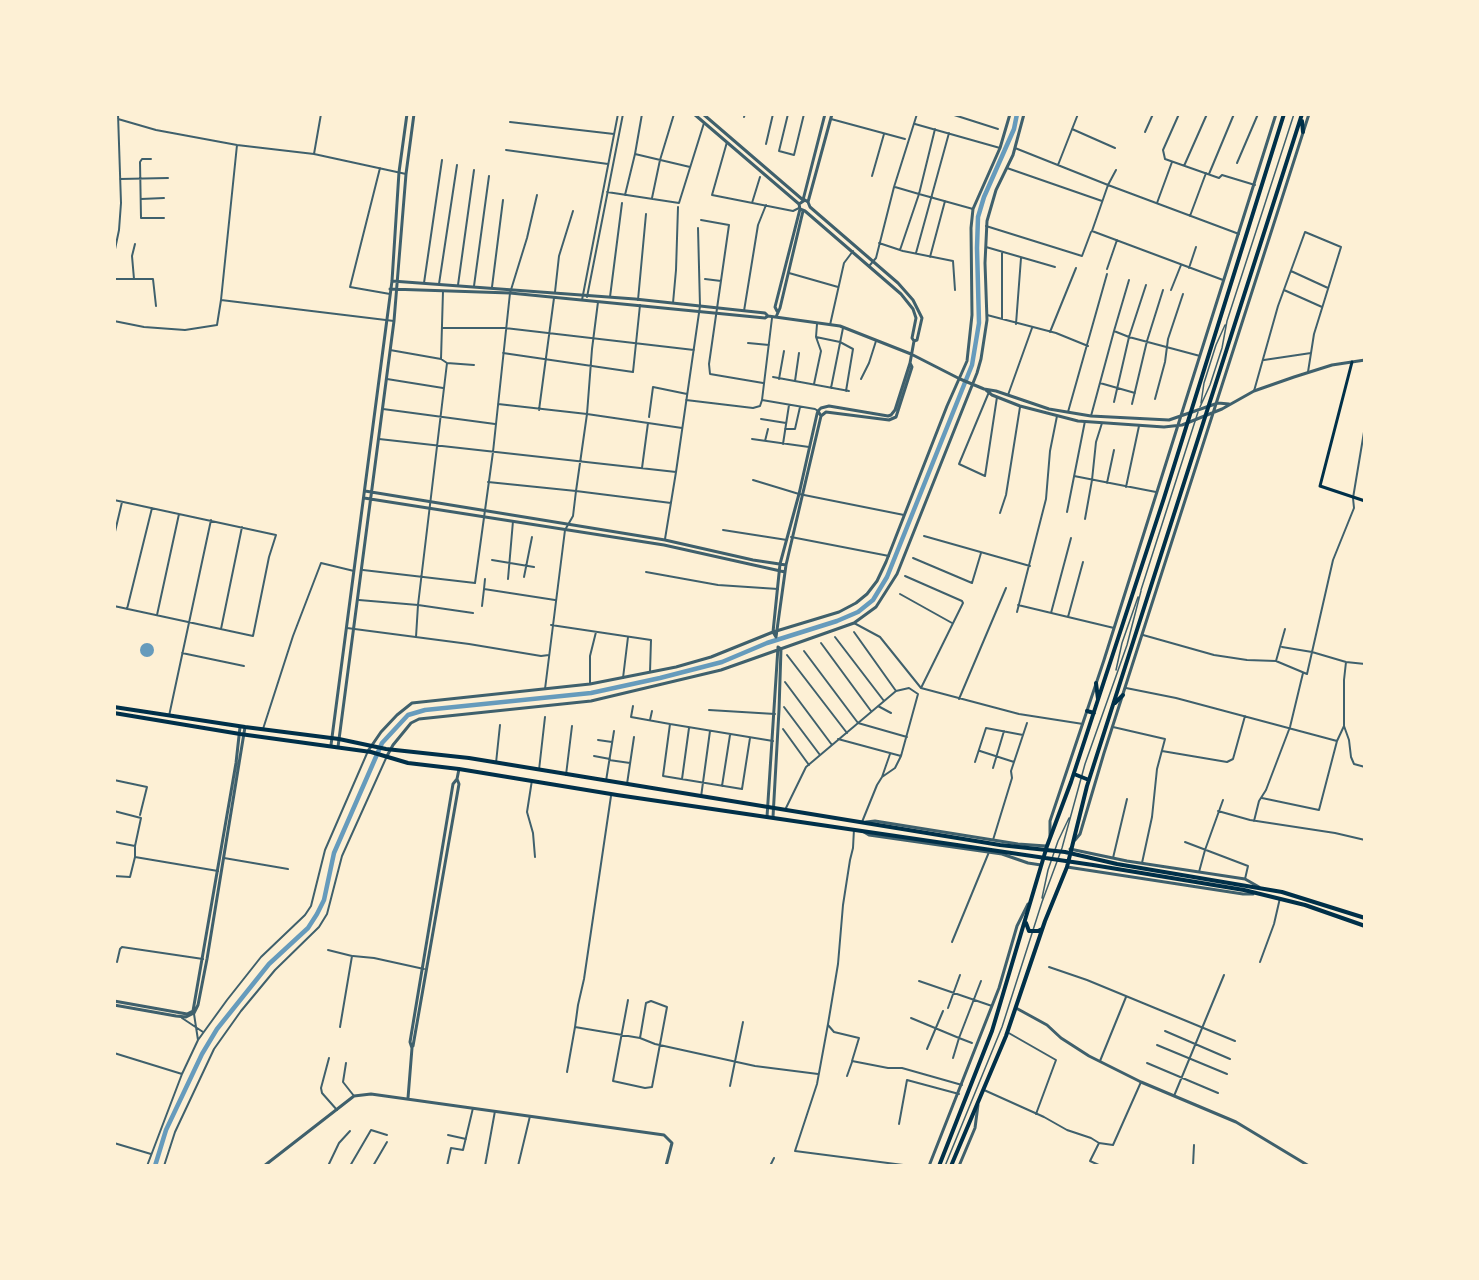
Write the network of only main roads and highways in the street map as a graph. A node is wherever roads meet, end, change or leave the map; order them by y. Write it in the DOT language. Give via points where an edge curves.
graph roads {
  1 [pos="1284,114"];
  2 [pos="1302,116"];
  3 [pos="1303,132"];
  4 [pos="1353,362"];
  5 [pos="1365,501"];
  6 [pos="1096,683"];
  7 [pos="1123,695"];
  8 [pos="1098,700"];
  9 [pos="1112,706"];
  10 [pos="114,707"];
  11 [pos="1087,711"];
  12 [pos="114,713"];
  13 [pos="1094,713"];
  14 [pos="1074,774"];
  15 [pos="1089,780"];
  16 [pos="1244,885"];
  17 [pos="1261,891"];
  18 [pos="1365,918"];
  19 [pos="1025,922"];
  20 [pos="1365,926"];
  21 [pos="1042,928"];
  22 [pos="939,1166"];
  23 [pos="951,1166"];
  1 -- 8 [label="main road"];
  2 -- 3 [label="main road"];
  2 -- 9 [label="main road"];
  4 -- 5 [label="main road" via="1320,486"];
  6 -- 8 [label="main road"];
  7 -- 9 [label="main road"];
  8 -- 13 [label="main road"];
  9 -- 15 [label="main road"];
  10 -- 16 [label="main road" via="496,763 1000,845 1049,849"];
  11 -- 13 [label="main road"];
  12 -- 16 [label="main road" via="611,794"];
  13 -- 14 [label="main road"];
  14 -- 15 [label="main road"];
  14 -- 19 [label="main road" via="1047,846"];
  15 -- 21 [label="main road" via="1067,867"];
  16 -- 17 [label="main road"];
  17 -- 18 [label="main road" via="1321,903"];
  17 -- 20 [label="main road"];
  19 -- 21 [label="main road" via="1032,932"];
  19 -- 22 [label="main road" via="992,1031"];
  21 -- 23 [label="main road" via="1007,1032"];
}
